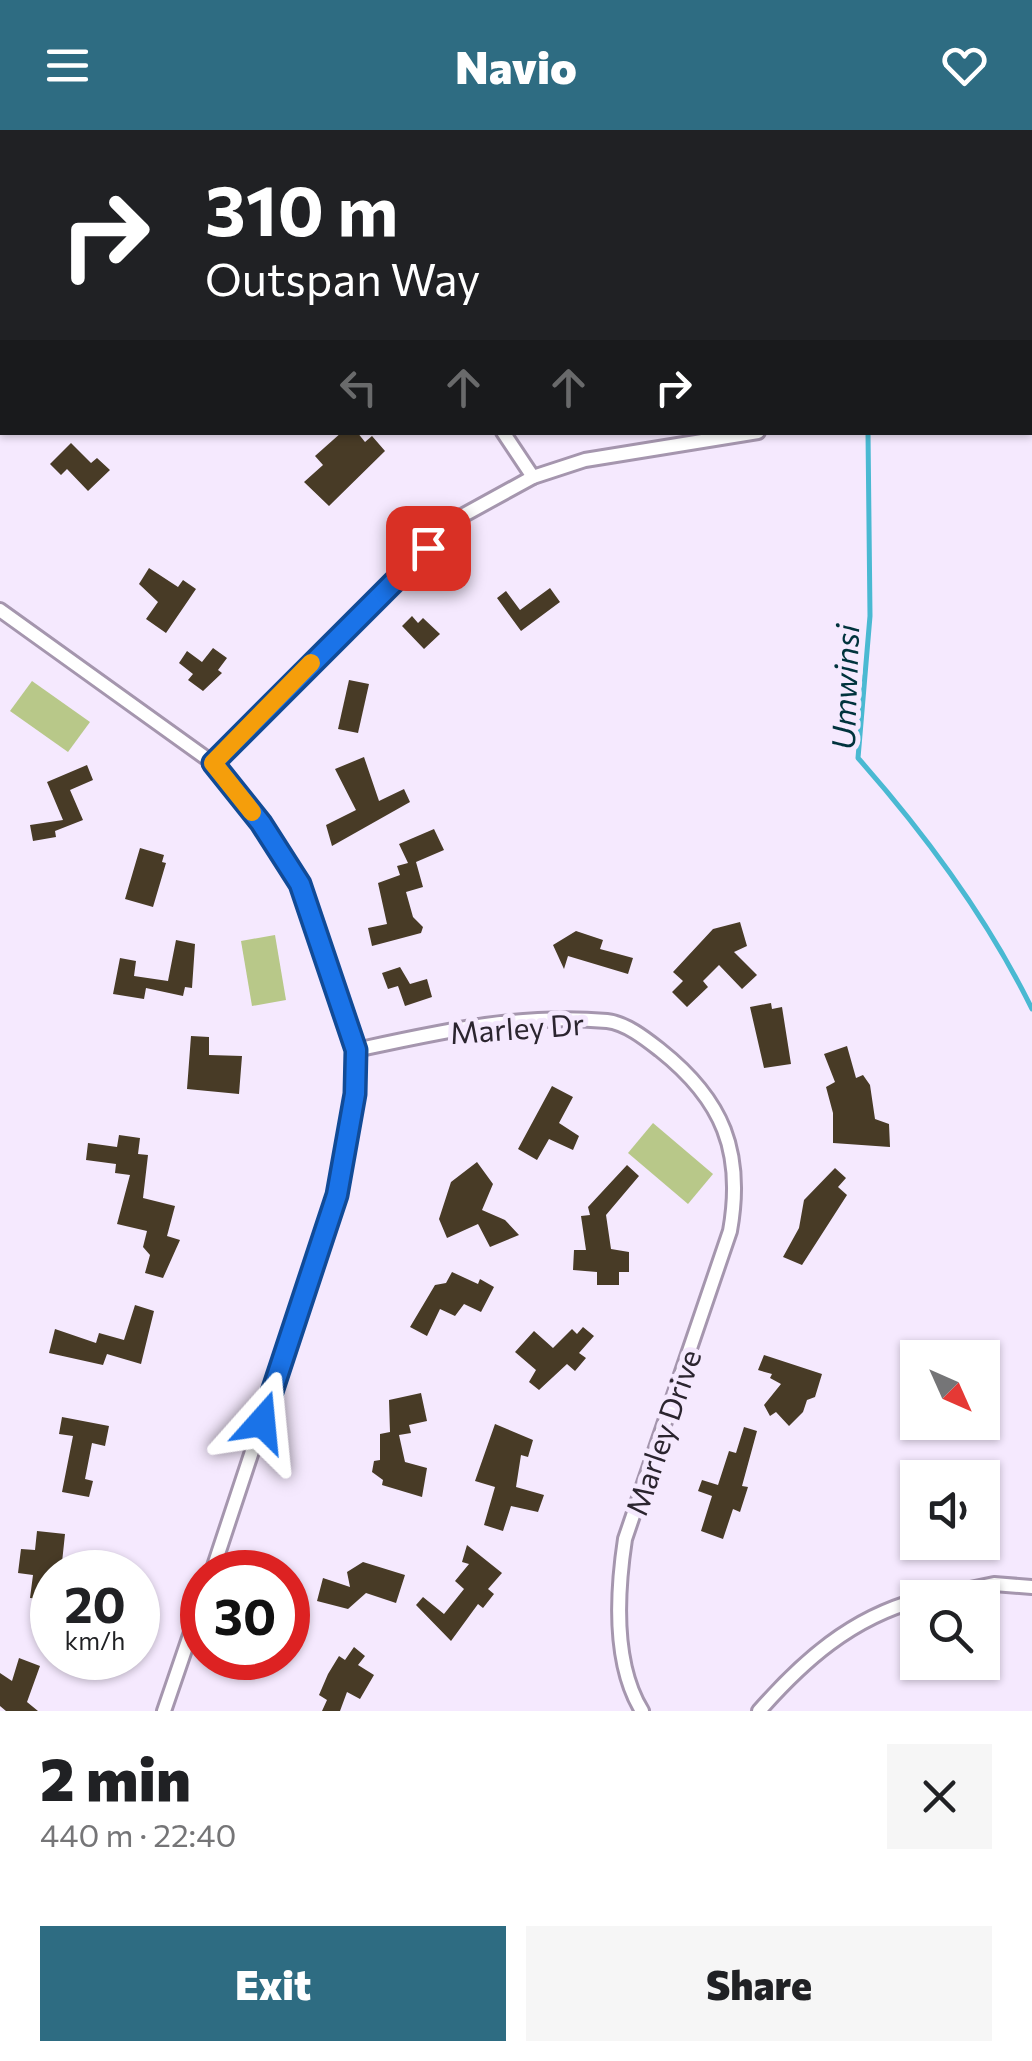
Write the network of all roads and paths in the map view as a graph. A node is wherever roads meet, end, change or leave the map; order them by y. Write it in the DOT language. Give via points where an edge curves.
graph roads {
  1 [pos="505,435"];
  2 [pos="740,435"];
  3 [pos="533,477"];
  4 [pos="0,610"];
  5 [pos="213,763"];
  6 [pos="356,1050"];
  7 [pos="732,1156"];
  8 [pos="219,1550"];
  9 [pos="1000,1584"];
  10 [pos="1032,1587"];
  11 [pos="900,1608"];
  12 [pos="180,1664"];
  13 [pos="164,1711"];
  14 [pos="642,1711"];
  15 [pos="759,1711"];
  1 -- 3 [label="street"];
  2 -- 3 [label="street" via="598,458"];
  3 -- 5 [label="street" via="452,525"];
  4 -- 5 [label="street"];
  5 -- 6 [label="street" via="300,884"];
  6 -- 7 [label="street, Marley Dr" via="476,1024 610,1021 652,1044 702,1088"];
  6 -- 8 [label="street" via="337,1195"];
  7 -- 14 [label="street, Marley Drive" via="738,1188 730,1231 625,1539 624,1655"];
  9 -- 10 [label="street"];
  11 -- 15 [label="street" via="830,1640"];
  12 -- 13 [label="street"];
}
